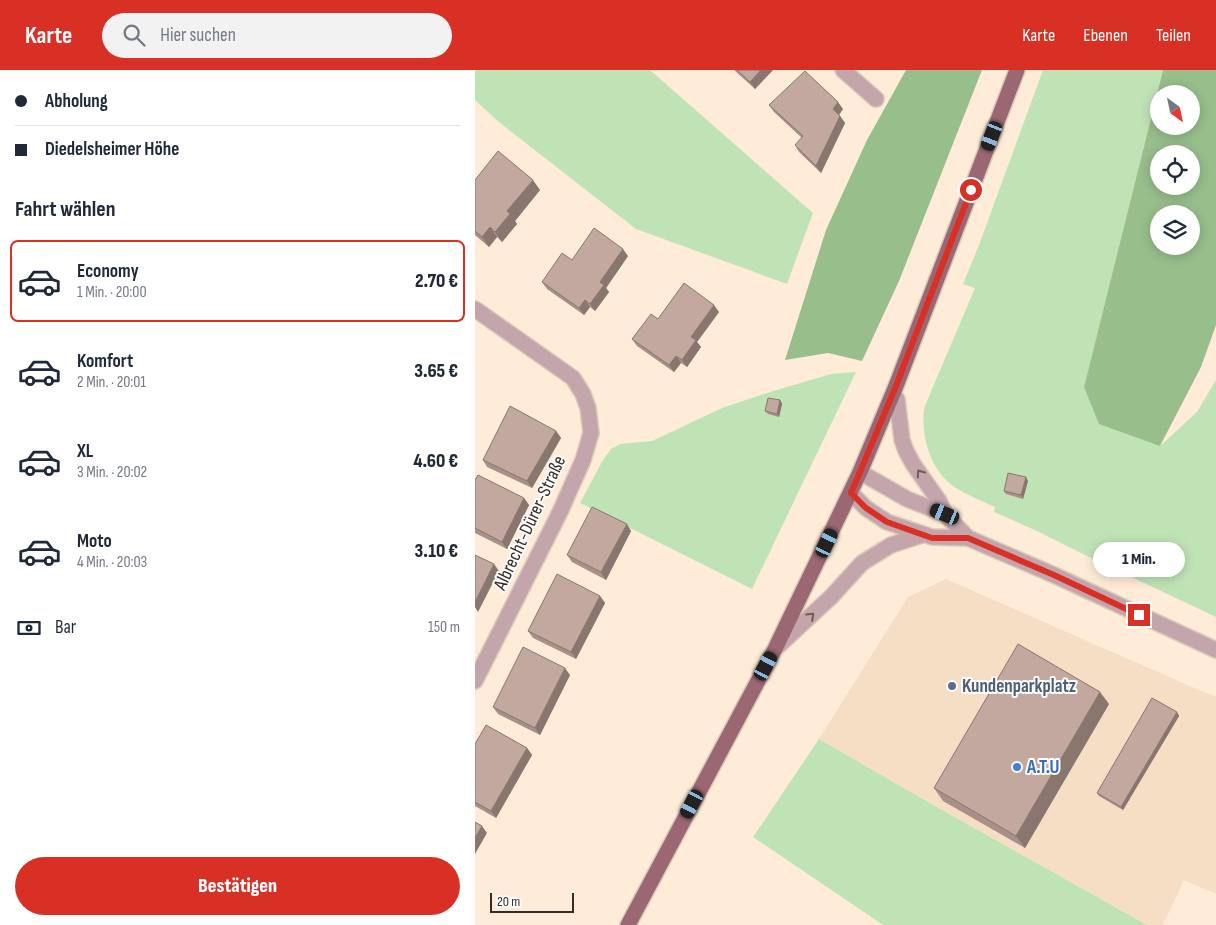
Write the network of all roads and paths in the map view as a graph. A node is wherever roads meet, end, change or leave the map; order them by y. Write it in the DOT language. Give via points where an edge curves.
graph roads {
  1 [pos="843,70"];
  2 [pos="1017,70"];
  3 [pos="876,99"];
  4 [pos="475,309"];
  5 [pos="896,393"];
  6 [pos="860,472"];
  7 [pos="851,493"];
  8 [pos="945,514"];
  9 [pos="922,535"];
  10 [pos="968,538"];
  11 [pos="775,649"];
  12 [pos="1216,650"];
  13 [pos="475,682"];
  14 [pos="628,925"];
  1 -- 3 [label="street"];
  2 -- 5 [label="main road"];
  4 -- 13 [label="street, Albrecht-Dürer-Straße" via="573,378 588,408 591,433 560,512"];
  5 -- 6 [label="main road"];
  8 -- 5 [label="street, one-way" via="906,451"];
  6 -- 7 [label="main road"];
  6 -- 8 [label="street" via="907,499"];
  7 -- 9 [label="street" via="887,522"];
  7 -- 11 [label="main road"];
  8 -- 10 [label="street"];
  9 -- 10 [label="street"];
  11 -- 9 [label="street, one-way" via="862,563 891,545"];
  10 -- 12 [label="street"];
  11 -- 14 [label="main road"];
}
